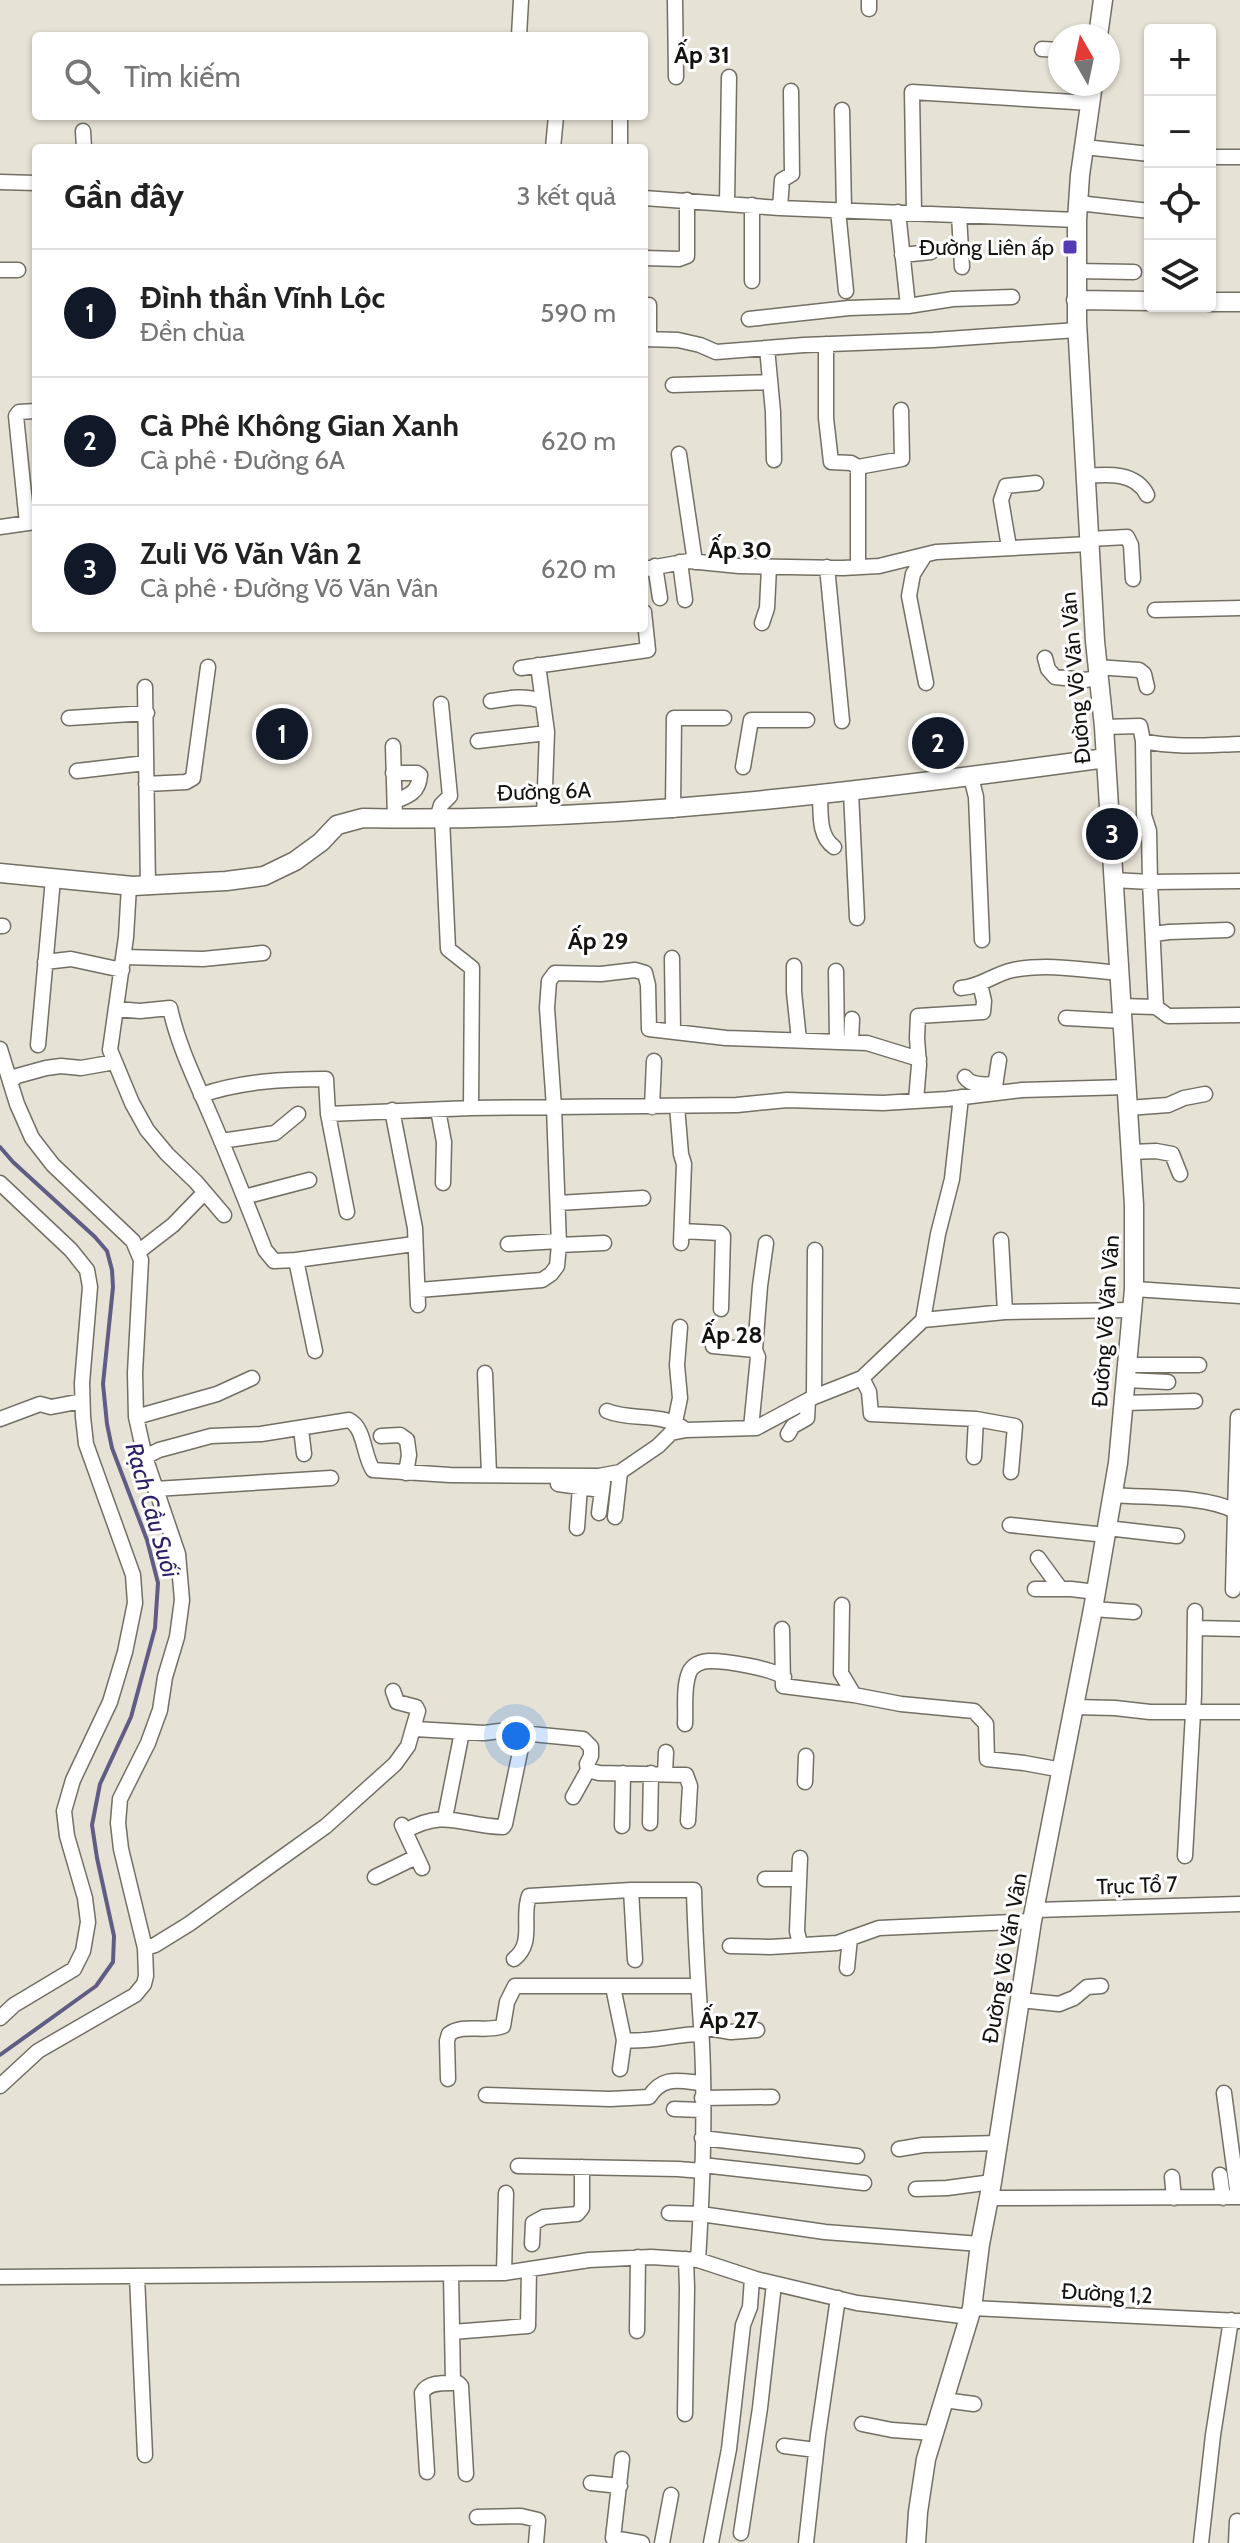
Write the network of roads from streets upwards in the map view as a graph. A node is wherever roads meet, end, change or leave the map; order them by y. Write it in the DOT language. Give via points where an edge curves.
graph roads {
  1 [pos="521,0"];
  2 [pos="675,0"];
  3 [pos="1103,0"];
  4 [pos="1100,24"];
  5 [pos="519,32"];
  6 [pos="1042,49"];
  7 [pos="1048,49"];
  8 [pos="676,77"];
  9 [pos="729,77"];
  10 [pos="791,91"];
  11 [pos="1092,96"];
  12 [pos="1091,103"];
  13 [pos="842,110"];
  14 [pos="556,120"];
  15 [pos="620,120"];
  16 [pos="83,131"];
  17 [pos="84,144"];
  18 [pos="553,144"];
  19 [pos="620,144"];
  20 [pos="1084,147"];
  21 [pos="1144,153"];
  22 [pos="1216,157"];
  23 [pos="1240,157"];
  24 [pos="0,182"];
  25 [pos="32,183"];
  26 [pos="648,198"];
  27 [pos="687,200"];
  28 [pos="727,203"];
  29 [pos="752,205"];
  30 [pos="780,208"];
  31 [pos="841,210"];
  32 [pos="1077,211"];
  33 [pos="1144,211"];
  34 [pos="898,212"];
  35 [pos="914,213"];
  36 [pos="959,215"];
  37 [pos="931,252"];
  38 [pos="902,255"];
  39 [pos="648,258"];
  40 [pos="962,267"];
  41 [pos="0,270"];
  42 [pos="18,270"];
  43 [pos="1076,271"];
  44 [pos="1134,272"];
  45 [pos="752,281"];
  46 [pos="846,291"];
  47 [pos="1012,297"];
  48 [pos="1076,300"];
  49 [pos="1144,301"];
  50 [pos="1216,302"];
  51 [pos="1240,302"];
  52 [pos="649,305"];
  53 [pos="908,306"];
  54 [pos="648,316"];
  55 [pos="749,319"];
  56 [pos="1077,330"];
  57 [pos="648,339"];
  58 [pos="826,344"];
  59 [pos="767,348"];
  60 [pos="770,382"];
  61 [pos="673,385"];
  62 [pos="901,410"];
  63 [pos="32,411"];
  64 [pos="679,454"];
  65 [pos="774,460"];
  66 [pos="858,467"];
  67 [pos="1085,476"];
  68 [pos="1036,483"];
  69 [pos="1147,495"];
  70 [pos="31,523"];
  71 [pos="0,527"];
  72 [pos="1089,542"];
  73 [pos="1009,547"];
  74 [pos="925,555"];
  75 [pos="688,562"];
  76 [pos="769,567"];
  77 [pos="827,567"];
  78 [pos="858,567"];
  79 [pos="649,568"];
  80 [pos="1133,579"];
  81 [pos="660,598"];
  82 [pos="685,600"];
  83 [pos="1240,608"];
  84 [pos="1155,610"];
  85 [pos="762,623"];
  86 [pos="646,632"];
  87 [pos="1045,658"];
  88 [pos="538,665"];
  89 [pos="208,667"];
  90 [pos="521,668"];
  91 [pos="1098,672"];
  92 [pos="926,683"];
  93 [pos="145,687"];
  94 [pos="1147,687"];
  95 [pos="491,701"];
  96 [pos="542,701"];
  97 [pos="441,704"];
  98 [pos="147,713"];
  99 [pos="69,718"];
  100 [pos="724,718"];
  101 [pos="807,720"];
  102 [pos="842,721"];
  103 [pos="1104,727"];
  104 [pos="547,733"];
  105 [pos="478,741"];
  106 [pos="1143,741"];
  107 [pos="1240,744"];
  108 [pos="393,746"];
  109 [pos="1106,758"];
  110 [pos="146,763"];
  111 [pos="743,767"];
  112 [pos="77,771"];
  113 [pos="393,773"];
  114 [pos="971,777"];
  115 [pos="146,784"];
  116 [pos="851,792"];
  117 [pos="820,795"];
  118 [pos="395,810"];
  119 [pos="673,810"];
  120 [pos="544,816"];
  121 [pos="440,818"];
  122 [pos="834,847"];
  123 [pos="0,873"];
  124 [pos="53,879"];
  125 [pos="1113,880"];
  126 [pos="1240,881"];
  127 [pos="1150,882"];
  128 [pos="138,886"];
  129 [pos="857,918"];
  130 [pos="1227,930"];
  131 [pos="1154,934"];
  132 [pos="982,940"];
  133 [pos="263,953"];
  134 [pos="672,958"];
  135 [pos="45,962"];
  136 [pos="123,963"];
  137 [pos="794,966"];
  138 [pos="836,971"];
  139 [pos="1119,973"];
  140 [pos="980,984"];
  141 [pos="961,988"];
  142 [pos="1156,1007"];
  143 [pos="116,1009"];
  144 [pos="1122,1014"];
  145 [pos="1240,1015"];
  146 [pos="1066,1018"];
  147 [pos="852,1019"];
  148 [pos="673,1032"];
  149 [pos="799,1040"];
  150 [pos="844,1042"];
  151 [pos="38,1045"];
  152 [pos="0,1049"];
  153 [pos="919,1059"];
  154 [pos="999,1060"];
  155 [pos="654,1061"];
  156 [pos="115,1062"];
  157 [pos="965,1077"];
  158 [pos="10,1082"];
  159 [pos="1127,1087"];
  160 [pos="994,1089"];
  161 [pos="1205,1094"];
  162 [pos="201,1095"];
  163 [pos="961,1097"];
  164 [pos="916,1100"];
  165 [pos="677,1106"];
  166 [pos="554,1107"];
  167 [pos="652,1107"];
  168 [pos="471,1108"];
  169 [pos="1128,1108"];
  170 [pos="392,1110"];
  171 [pos="438,1110"];
  172 [pos="298,1114"];
  173 [pos="328,1114"];
  174 [pos="221,1141"];
  175 [pos="1131,1152"];
  176 [pos="1180,1174"];
  177 [pos="309,1180"];
  178 [pos="0,1183"];
  179 [pos="443,1183"];
  180 [pos="204,1193"];
  181 [pos="244,1197"];
  182 [pos="643,1198"];
  183 [pos="558,1203"];
  184 [pos="347,1212"];
  185 [pos="224,1215"];
  186 [pos="1001,1240"];
  187 [pos="559,1243"];
  188 [pos="604,1243"];
  189 [pos="766,1243"];
  190 [pos="414,1244"];
  191 [pos="508,1244"];
  192 [pos="815,1250"];
  193 [pos="138,1252"];
  194 [pos="296,1260"];
  195 [pos="1134,1289"];
  196 [pos="419,1290"];
  197 [pos="1240,1296"];
  198 [pos="418,1305"];
  199 [pos="721,1309"];
  200 [pos="1132,1310"];
  201 [pos="1005,1312"];
  202 [pos="923,1320"];
  203 [pos="680,1327"];
  204 [pos="713,1346"];
  205 [pos="755,1350"];
  206 [pos="315,1351"];
  207 [pos="1199,1365"];
  208 [pos="1127,1372"];
  209 [pos="485,1373"];
  210 [pos="252,1378"];
  211 [pos="862,1378"];
  212 [pos="1168,1382"];
  213 [pos="811,1399"];
  214 [pos="82,1401"];
  215 [pos="1195,1401"];
  216 [pos="1124,1403"];
  217 [pos="607,1411"];
  218 [pos="136,1417"];
  219 [pos="1238,1417"];
  220 [pos="0,1419"];
  221 [pos="976,1419"];
  222 [pos="681,1426"];
  223 [pos="751,1428"];
  224 [pos="301,1429"];
  225 [pos="788,1434"];
  226 [pos="381,1436"];
  227 [pos="304,1454"];
  228 [pos="145,1457"];
  229 [pos="974,1457"];
  230 [pos="620,1472"];
  231 [pos="1011,1472"];
  232 [pos="406,1473"];
  233 [pos="489,1474"];
  234 [pos="331,1478"];
  235 [pos="603,1483"];
  236 [pos="558,1484"];
  237 [pos="580,1487"];
  238 [pos="155,1489"];
  239 [pos="1113,1495"];
  240 [pos="1235,1511"];
  241 [pos="599,1513"];
  242 [pos="615,1517"];
  243 [pos="1010,1525"];
  244 [pos="577,1528"];
  245 [pos="1106,1532"];
  246 [pos="1177,1536"];
  247 [pos="1038,1558"];
  248 [pos="1060,1588"];
  249 [pos="1035,1589"];
  250 [pos="1233,1590"];
  251 [pos="1095,1601"];
  252 [pos="842,1605"];
  253 [pos="1195,1611"];
  254 [pos="1134,1612"];
  255 [pos="1195,1628"];
  256 [pos="782,1629"];
  257 [pos="1240,1629"];
  258 [pos="784,1677"];
  259 [pos="393,1691"];
  260 [pos="854,1695"];
  261 [pos="1074,1707"];
  262 [pos="1192,1712"];
  263 [pos="1240,1712"];
  264 [pos="685,1724"];
  265 [pos="415,1729"];
  266 [pos="462,1732"];
  267 [pos="524,1733"];
  268 [pos="666,1752"];
  269 [pos="806,1756"];
  270 [pos="588,1770"];
  271 [pos="1062,1770"];
  272 [pos="623,1773"];
  273 [pos="658,1774"];
  274 [pos="805,1782"];
  275 [pos="573,1797"];
  276 [pos="445,1818"];
  277 [pos="688,1821"];
  278 [pos="650,1823"];
  279 [pos="622,1826"];
  280 [pos="1185,1856"];
  281 [pos="800,1858"];
  282 [pos="375,1877"];
  283 [pos="765,1879"];
  284 [pos="799,1879"];
  285 [pos="631,1890"];
  286 [pos="1240,1904"];
  287 [pos="1034,1915"];
  288 [pos="850,1938"];
  289 [pos="800,1944"];
  290 [pos="730,1946"];
  291 [pos="145,1948"];
  292 [pos="514,1959"];
  293 [pos="635,1960"];
  294 [pos="847,1968"];
  295 [pos="697,1986"];
  296 [pos="1101,1986"];
  297 [pos="613,1987"];
  298 [pos="1020,2000"];
  299 [pos="0,2018"];
  300 [pos="701,2030"];
  301 [pos="757,2030"];
  302 [pos="624,2040"];
  303 [pos="620,2069"];
  304 [pos="448,2079"];
  305 [pos="702,2083"];
  306 [pos="0,2086"];
  307 [pos="1224,2093"];
  308 [pos="486,2095"];
  309 [pos="772,2097"];
  310 [pos="702,2104"];
  311 [pos="674,2109"];
  312 [pos="702,2138"];
  313 [pos="998,2143"];
  314 [pos="899,2149"];
  315 [pos="857,2156"];
  316 [pos="518,2166"];
  317 [pos="582,2167"];
  318 [pos="702,2168"];
  319 [pos="1220,2175"];
  320 [pos="1172,2177"];
  321 [pos="864,2183"];
  322 [pos="916,2189"];
  323 [pos="991,2190"];
  324 [pos="506,2193"];
  325 [pos="1239,2197"];
  326 [pos="1174,2198"];
  327 [pos="1223,2198"];
  328 [pos="669,2213"];
  329 [pos="701,2214"];
  330 [pos="532,2244"];
  331 [pos="980,2244"];
  332 [pos="638,2257"];
  333 [pos="692,2260"];
  334 [pos="529,2269"];
  335 [pos="504,2273"];
  336 [pos="451,2274"];
  337 [pos="137,2276"];
  338 [pos="0,2277"];
  339 [pos="752,2278"];
  340 [pos="774,2284"];
  341 [pos="838,2298"];
  342 [pos="971,2313"];
  343 [pos="1236,2320"];
  344 [pos="637,2331"];
  345 [pos="452,2332"];
  346 [pos="453,2383"];
  347 [pos="944,2400"];
  348 [pos="974,2404"];
  349 [pos="685,2414"];
  350 [pos="862,2424"];
  351 [pos="933,2433"];
  352 [pos="784,2446"];
  353 [pos="816,2450"];
  354 [pos="145,2455"];
  355 [pos="622,2459"];
  356 [pos="427,2472"];
  357 [pos="466,2474"];
  358 [pos="591,2483"];
  359 [pos="620,2486"];
  360 [pos="671,2495"];
  361 [pos="477,2517"];
  362 [pos="1237,2521"];
  363 [pos="741,2533"];
  364 [pos="536,2543"];
  365 [pos="642,2543"];
  366 [pos="662,2543"];
  367 [pos="711,2543"];
  368 [pos="806,2543"];
  369 [pos="916,2543"];
  370 [pos="1201,2543"];
  371 [pos="1236,2543"];
  1 -- 5 [label="street"];
  2 -- 8 [label="street"];
  3 -- 4 [label="street"];
  6 -- 7 [label="street"];
  9 -- 28 [label="street"];
  10 -- 30 [label="street" via="792,174 782,180"];
  11 -- 12 [label="street, Đường Võ Văn Vân"];
  12 -- 20 [label="street, Đường Võ Văn Vân"];
  12 -- 35 [label="street" via="912,92"];
  13 -- 31 [label="street"];
  14 -- 18 [label="street"];
  15 -- 19 [label="street"];
  16 -- 17 [label="street"];
  20 -- 21 [label="street"];
  20 -- 32 [label="street, Đường Võ Văn Vân"];
  22 -- 23 [label="street"];
  24 -- 25 [label="street"];
  26 -- 27 [label="street"];
  27 -- 28 [label="street"];
  27 -- 39 [label="street" via="687,256"];
  28 -- 29 [label="street"];
  29 -- 30 [label="street"];
  29 -- 45 [label="street"];
  30 -- 31 [label="street"];
  31 -- 34 [label="street"];
  31 -- 46 [label="street"];
  32 -- 33 [label="street"];
  32 -- 36 [label="street"];
  32 -- 43 [label="street, Đường Võ Văn Vân"];
  34 -- 35 [label="street"];
  34 -- 38 [label="street"];
  35 -- 36 [label="street"];
  36 -- 40 [label="street"];
  37 -- 38 [label="street"];
  38 -- 53 [label="street"];
  41 -- 42 [label="street"];
  43 -- 44 [label="street"];
  43 -- 48 [label="street, Đường Võ Văn Vân"];
  47 -- 53 [label="street"];
  48 -- 49 [label="street"];
  48 -- 56 [label="street, Đường Võ Văn Vân"];
  50 -- 51 [label="street"];
  52 -- 54 [label="street"];
  53 -- 55 [label="street"];
  56 -- 58 [label="street"];
  56 -- 67 [label="street, Đường Võ Văn Vân"];
  57 -- 59 [label="street" via="678,340 716,352"];
  58 -- 59 [label="street"];
  58 -- 66 [label="street" via="831,462"];
  59 -- 60 [label="street"];
  60 -- 61 [label="street"];
  60 -- 65 [label="street"];
  62 -- 66 [label="street" via="902,459"];
  63 -- 70 [label="street" via="16,416"];
  64 -- 75 [label="street"];
  66 -- 78 [label="street"];
  67 -- 69 [label="street" via="1111,474 1136,481"];
  67 -- 72 [label="street, Đường Võ Văn Vân"];
  68 -- 73 [label="street" via="1006,486 1001,500"];
  70 -- 71 [label="street"];
  72 -- 73 [label="street"];
  72 -- 80 [label="street" via="1127,537"];
  72 -- 91 [label="street, Đường Võ Văn Vân"];
  73 -- 74 [label="street"];
  74 -- 78 [label="street"];
  74 -- 92 [label="street" via="913,574 909,596"];
  75 -- 76 [label="street"];
  75 -- 79 [label="street"];
  75 -- 82 [label="street"];
  76 -- 77 [label="street"];
  76 -- 85 [label="street"];
  77 -- 78 [label="street"];
  77 -- 102 [label="street"];
  79 -- 81 [label="street"];
  83 -- 84 [label="street"];
  86 -- 88 [label="street" via="648,650"];
  87 -- 91 [label="street" via="1055,677 1085,680"];
  88 -- 90 [label="street"];
  88 -- 96 [label="street"];
  89 -- 115 [label="street" via="193,778"];
  91 -- 94 [label="street" via="1139,670"];
  91 -- 103 [label="street, Đường Võ Văn Vân"];
  93 -- 98 [label="street"];
  95 -- 96 [label="street"];
  96 -- 104 [label="street"];
  97 -- 121 [label="street" via="450,796 441,805"];
  98 -- 99 [label="street"];
  98 -- 110 [label="street"];
  100 -- 119 [label="street" via="674,718"];
  101 -- 111 [label="street" via="751,720"];
  103 -- 106 [label="street" via="1140,726"];
  103 -- 109 [label="street, Đường Võ Văn Vân"];
  104 -- 105 [label="street"];
  104 -- 120 [label="street"];
  106 -- 107 [label="street"];
  106 -- 127 [label="street"];
  108 -- 113 [label="street"];
  109 -- 114 [label="street, Đường 6A"];
  109 -- 125 [label="street, Đường Võ Văn Vân"];
  110 -- 112 [label="street"];
  110 -- 115 [label="street"];
  113 -- 118 [label="street"];
  113 -- 118 [label="street" via="420,775 419,785"];
  114 -- 116 [label="street, Đường 6A"];
  114 -- 132 [label="street"];
  115 -- 128 [label="street"];
  116 -- 117 [label="street, Đường 6A"];
  116 -- 129 [label="street"];
  117 -- 119 [label="street, Đường 6A"];
  117 -- 122 [label="street" via="822,829"];
  118 -- 121 [label="street, Đường 6A"];
  118 -- 128 [label="street, Đường 6A" via="337,825 295,861 264,876"];
  119 -- 120 [label="street, Đường 6A"];
  120 -- 121 [label="street, Đường 6A"];
  121 -- 168 [label="street" via="448,949 472,968"];
  123 -- 124 [label="street, Đường 6A"];
  124 -- 128 [label="street, Đường 6A"];
  124 -- 135 [label="street"];
  125 -- 127 [label="street"];
  125 -- 139 [label="street, Đường Võ Văn Vân"];
  126 -- 127 [label="street"];
  127 -- 131 [label="street"];
  128 -- 136 [label="street"];
  130 -- 131 [label="street"];
  131 -- 142 [label="street"];
  133 -- 136 [label="street"];
  134 -- 148 [label="street"];
  135 -- 136 [label="street"];
  135 -- 151 [label="street"];
  136 -- 143 [label="street"];
  137 -- 149 [label="street"];
  138 -- 150 [label="street"];
  139 -- 140 [label="street" via="1015,970"];
  139 -- 144 [label="street, Đường Võ Văn Vân"];
  140 -- 141 [label="street"];
  140 -- 153 [label="street" via="983,1012 918,1016"];
  142 -- 144 [label="street"];
  142 -- 145 [label="street" via="1168,1016"];
  143 -- 156 [label="street" via="110,1042"];
  143 -- 162 [label="street" via="170,1008"];
  144 -- 146 [label="street"];
  144 -- 159 [label="street, Đường Võ Văn Vân"];
  147 -- 150 [label="street"];
  148 -- 149 [label="street"];
  148 -- 166 [label="street" via="649,1029 645,973 555,973 549,981 547,1008"];
  149 -- 150 [label="street"];
  150 -- 153 [label="street" via="867,1043"];
  152 -- 158 [label="street"];
  153 -- 164 [label="street"];
  154 -- 160 [label="street"];
  155 -- 167 [label="street"];
  156 -- 158 [label="street" via="46,1068"];
  156 -- 180 [label="street" via="147,1130"];
  157 -- 160 [label="street"];
  158 -- 193 [label="street" via="32,1138"];
  159 -- 160 [label="street"];
  159 -- 169 [label="street, Đường Võ Văn Vân"];
  160 -- 163 [label="street"];
  161 -- 169 [label="street" via="1168,1105"];
  162 -- 173 [label="street" via="260,1082 326,1079"];
  162 -- 174 [label="street"];
  163 -- 164 [label="street"];
  163 -- 202 [label="street" via="952,1179"];
  164 -- 165 [label="street"];
  165 -- 167 [label="street"];
  165 -- 199 [label="street" via="684,1164 682,1237 723,1236"];
  166 -- 167 [label="street"];
  166 -- 168 [label="street"];
  166 -- 183 [label="street"];
  168 -- 171 [label="street"];
  169 -- 175 [label="street, Đường Võ Văn Vân"];
  170 -- 171 [label="street"];
  170 -- 173 [label="street"];
  170 -- 190 [label="street"];
  171 -- 179 [label="street"];
  172 -- 174 [label="street" via="275,1133"];
  173 -- 184 [label="street"];
  174 -- 181 [label="street"];
  175 -- 176 [label="street" via="1172,1154"];
  175 -- 195 [label="street, Đường Võ Văn Vân"];
  177 -- 181 [label="street"];
  178 -- 214 [label="street" via="87,1270"];
  180 -- 185 [label="street"];
  180 -- 193 [label="street"];
  181 -- 194 [label="street" via="274,1261"];
  182 -- 183 [label="street"];
  183 -- 187 [label="street"];
  186 -- 201 [label="street"];
  187 -- 188 [label="street"];
  187 -- 191 [label="street"];
  187 -- 196 [label="street" via="557,1266 542,1280"];
  189 -- 205 [label="street"];
  190 -- 194 [label="street"];
  190 -- 196 [label="street"];
  192 -- 213 [label="street"];
  193 -- 218 [label="street"];
  194 -- 206 [label="street"];
  195 -- 197 [label="street"];
  195 -- 200 [label="street, Đường Võ Văn Vân"];
  196 -- 198 [label="street"];
  200 -- 201 [label="street"];
  200 -- 208 [label="street, Đường Võ Văn Vân"];
  201 -- 202 [label="street"];
  202 -- 211 [label="street"];
  203 -- 222 [label="street"];
  204 -- 205 [label="street"];
  205 -- 223 [label="street"];
  207 -- 208 [label="street"];
  208 -- 212 [label="street"];
  208 -- 216 [label="street, Đường Võ Văn Vân"];
  209 -- 233 [label="street"];
  210 -- 218 [label="street" via="217,1394"];
  211 -- 213 [label="street"];
  211 -- 221 [label="street" via="871,1414"];
  213 -- 223 [label="street"];
  213 -- 225 [label="street" via="807,1418"];
  214 -- 220 [label="street" via="40,1404"];
  214 -- 299 [label="street" via="86,1444 133,1575 135,1603 110,1702 64,1811 85,1898 83,1951 74,1969"];
  215 -- 216 [label="street"];
  216 -- 239 [label="street, Đường Võ Văn Vân"];
  217 -- 222 [label="street"];
  218 -- 228 [label="street"];
  219 -- 240 [label="street"];
  221 -- 229 [label="street"];
  221 -- 231 [label="street" via="1015,1426"];
  222 -- 223 [label="street"];
  222 -- 230 [label="street"];
  224 -- 227 [label="street"];
  224 -- 228 [label="street" via="211,1436"];
  224 -- 232 [label="street" via="353,1421 373,1470"];
  226 -- 232 [label="street" via="407,1440"];
  228 -- 238 [label="street"];
  230 -- 235 [label="street"];
  230 -- 242 [label="street"];
  232 -- 233 [label="street"];
  233 -- 235 [label="street"];
  234 -- 238 [label="street"];
  235 -- 237 [label="street"];
  235 -- 241 [label="street"];
  236 -- 237 [label="street"];
  237 -- 244 [label="street"];
  238 -- 291 [label="street" via="178,1554 182,1600 160,1710 120,1799 118,1823"];
  239 -- 240 [label="street" via="1200,1501"];
  239 -- 245 [label="street, Đường Võ Văn Vân"];
  240 -- 250 [label="street"];
  243 -- 245 [label="street"];
  245 -- 246 [label="street"];
  245 -- 251 [label="street, Đường Võ Văn Vân"];
  247 -- 248 [label="street"];
  248 -- 249 [label="street"];
  248 -- 251 [label="street"];
  251 -- 254 [label="street"];
  251 -- 261 [label="street, Đường Võ Văn Vân"];
  252 -- 260 [label="street" via="841,1673"];
  253 -- 255 [label="street"];
  255 -- 257 [label="street"];
  255 -- 262 [label="street"];
  256 -- 258 [label="street"];
  258 -- 260 [label="street" via="783,1686"];
  258 -- 264 [label="street" via="698,1663 690,1670"];
  259 -- 265 [label="street" via="397,1702 418,1709"];
  260 -- 271 [label="street" via="974,1711 986,1724 987,1759"];
  261 -- 262 [label="street"];
  261 -- 271 [label="street, Đường Võ Văn Vân"];
  262 -- 263 [label="street"];
  262 -- 280 [label="street"];
  265 -- 266 [label="street"];
  265 -- 291 [label="street" via="395,1764 326,1826 189,1924"];
  266 -- 267 [label="street"];
  266 -- 276 [label="street"];
  267 -- 270 [label="street" via="583,1739 591,1747"];
  267 -- 276 [label="street" via="503,1827"];
  268 -- 273 [label="street"];
  269 -- 274 [label="street"];
  270 -- 272 [label="street"];
  270 -- 275 [label="street"];
  271 -- 287 [label="street, Đường Võ Văn Vân"];
  272 -- 273 [label="street"];
  272 -- 279 [label="street"];
  273 -- 277 [label="street" via="686,1775"];
  273 -- 278 [label="street"];
  276 -- 282 [label="street" via="403,1827 419,1863"];
  281 -- 284 [label="street"];
  283 -- 284 [label="street"];
  284 -- 289 [label="street"];
  285 -- 292 [label="street" via="529,1896 525,1946"];
  285 -- 293 [label="street"];
  285 -- 295 [label="street" via="694,1890"];
  286 -- 287 [label="street, Trục Tổ 7"];
  287 -- 288 [label="street, Trục Tổ 7" via="879,1928"];
  287 -- 298 [label="street, Đường Võ Văn Vân"];
  288 -- 289 [label="street, Trục Tổ 7"];
  288 -- 294 [label="street"];
  289 -- 290 [label="street, Trục Tổ 7"];
  291 -- 306 [label="street" via="146,1976 135,1995 38,2051"];
  295 -- 297 [label="street"];
  295 -- 300 [label="street"];
  296 -- 298 [label="street" via="1087,1987 1059,2004"];
  297 -- 302 [label="street"];
  297 -- 304 [label="street" via="515,1986 503,2026 449,2034"];
  298 -- 313 [label="street, Đường Võ Văn Vân"];
  300 -- 301 [label="street"];
  300 -- 302 [label="street"];
  300 -- 305 [label="street"];
  302 -- 303 [label="street"];
  305 -- 308 [label="street" via="663,2082 649,2097 636,2098"];
  305 -- 310 [label="street"];
  307 -- 325 [label="street"];
  309 -- 310 [label="street"];
  310 -- 311 [label="street"];
  310 -- 312 [label="street"];
  312 -- 315 [label="street"];
  312 -- 318 [label="street"];
  313 -- 314 [label="street"];
  313 -- 323 [label="street, Đường Võ Văn Vân"];
  316 -- 317 [label="street"];
  317 -- 318 [label="street"];
  317 -- 330 [label="street" via="582,2208 577,2214 533,2223"];
  318 -- 321 [label="street"];
  318 -- 329 [label="street"];
  319 -- 327 [label="street"];
  320 -- 326 [label="street"];
  322 -- 323 [label="street"];
  323 -- 326 [label="street"];
  323 -- 331 [label="street, Đường Võ Văn Vân"];
  324 -- 335 [label="street"];
  325 -- 327 [label="street"];
  326 -- 327 [label="street"];
  328 -- 329 [label="street"];
  329 -- 331 [label="street" via="825,2232"];
  329 -- 333 [label="street"];
  331 -- 342 [label="street, Đường Võ Văn Vân"];
  332 -- 333 [label="street, Đường 1,2"];
  332 -- 334 [label="street, Đường 1,2"];
  332 -- 344 [label="street"];
  333 -- 339 [label="street, Đường 1,2"];
  333 -- 349 [label="street"];
  334 -- 335 [label="street, Đường 1,2"];
  334 -- 345 [label="street" via="528,2326"];
  335 -- 336 [label="street, Đường 1,2"];
  336 -- 337 [label="street, Đường 1,2"];
  336 -- 345 [label="street"];
  337 -- 338 [label="street, Đường 1,2"];
  337 -- 354 [label="street"];
  339 -- 340 [label="street, Đường 1,2"];
  339 -- 367 [label="street"];
  340 -- 341 [label="street, Đường 1,2"];
  340 -- 363 [label="street"];
  341 -- 342 [label="street, Đường 1,2"];
  341 -- 353 [label="street"];
  342 -- 343 [label="street, Đường 1,2"];
  342 -- 347 [label="street, Đường Võ Văn Vân"];
  343 -- 370 [label="street" via="1213,2435"];
  345 -- 346 [label="street"];
  346 -- 356 [label="street" via="429,2385 422,2393"];
  346 -- 357 [label="street" via="461,2386"];
  347 -- 348 [label="street"];
  347 -- 351 [label="street, Đường Võ Văn Vân"];
  350 -- 351 [label="street"];
  351 -- 369 [label="street, Đường Võ Văn Vân"];
  352 -- 353 [label="street"];
  353 -- 368 [label="street"];
  355 -- 359 [label="street"];
  358 -- 359 [label="street"];
  359 -- 365 [label="street" via="613,2538"];
  360 -- 366 [label="street"];
  361 -- 364 [label="street" via="538,2520"];
  362 -- 371 [label="street"];
}
